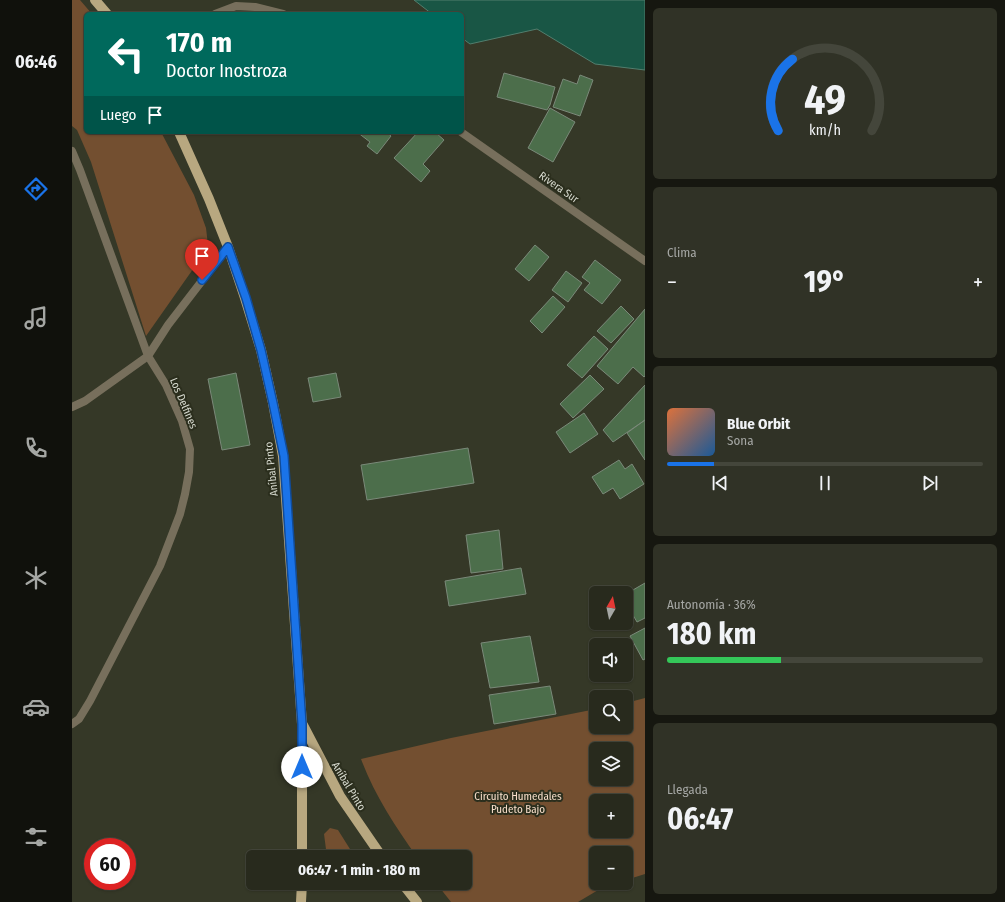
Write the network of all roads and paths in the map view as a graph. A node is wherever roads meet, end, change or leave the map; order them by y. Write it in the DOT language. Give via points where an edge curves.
graph roads {
  1 [pos="95,0"];
  2 [pos="105,12"];
  3 [pos="220,12"];
  4 [pos="275,12"];
  5 [pos="180,134"];
  6 [pos="464,134"];
  7 [pos="72,151"];
  8 [pos="228,247"];
  9 [pos="645,261"];
  10 [pos="148,356"];
  11 [pos="72,407"];
  12 [pos="72,724"];
  13 [pos="302,724"];
  14 [pos="302,850"];
  15 [pos="377,850"];
  16 [pos="302,890"];
  17 [pos="408,890"];
  18 [pos="302,902"];
  19 [pos="417,902"];
  1 -- 2 [label="main road"];
  3 -- 4 [label="street" via="236,6"];
  5 -- 8 [label="main road, Aníbal Pinto"];
  6 -- 9 [label="street, Rivera Sur"];
  7 -- 10 [label="street, Los Delfines"];
  8 -- 10 [label="street" via="168,325"];
  8 -- 13 [label="main road, Aníbal Pinto" via="261,350 284,456"];
  10 -- 11 [label="street" via="85,401"];
  10 -- 12 [label="street, Los Delfines" via="166,385 182,421 190,449 185,494 160,566 90,701 79,719"];
  13 -- 14 [label="main road, Aníbal Pinto"];
  13 -- 15 [label="main road, Aníbal Pinto" via="340,796"];
  16 -- 18 [label="main road"];
  17 -- 19 [label="main road"];
}
